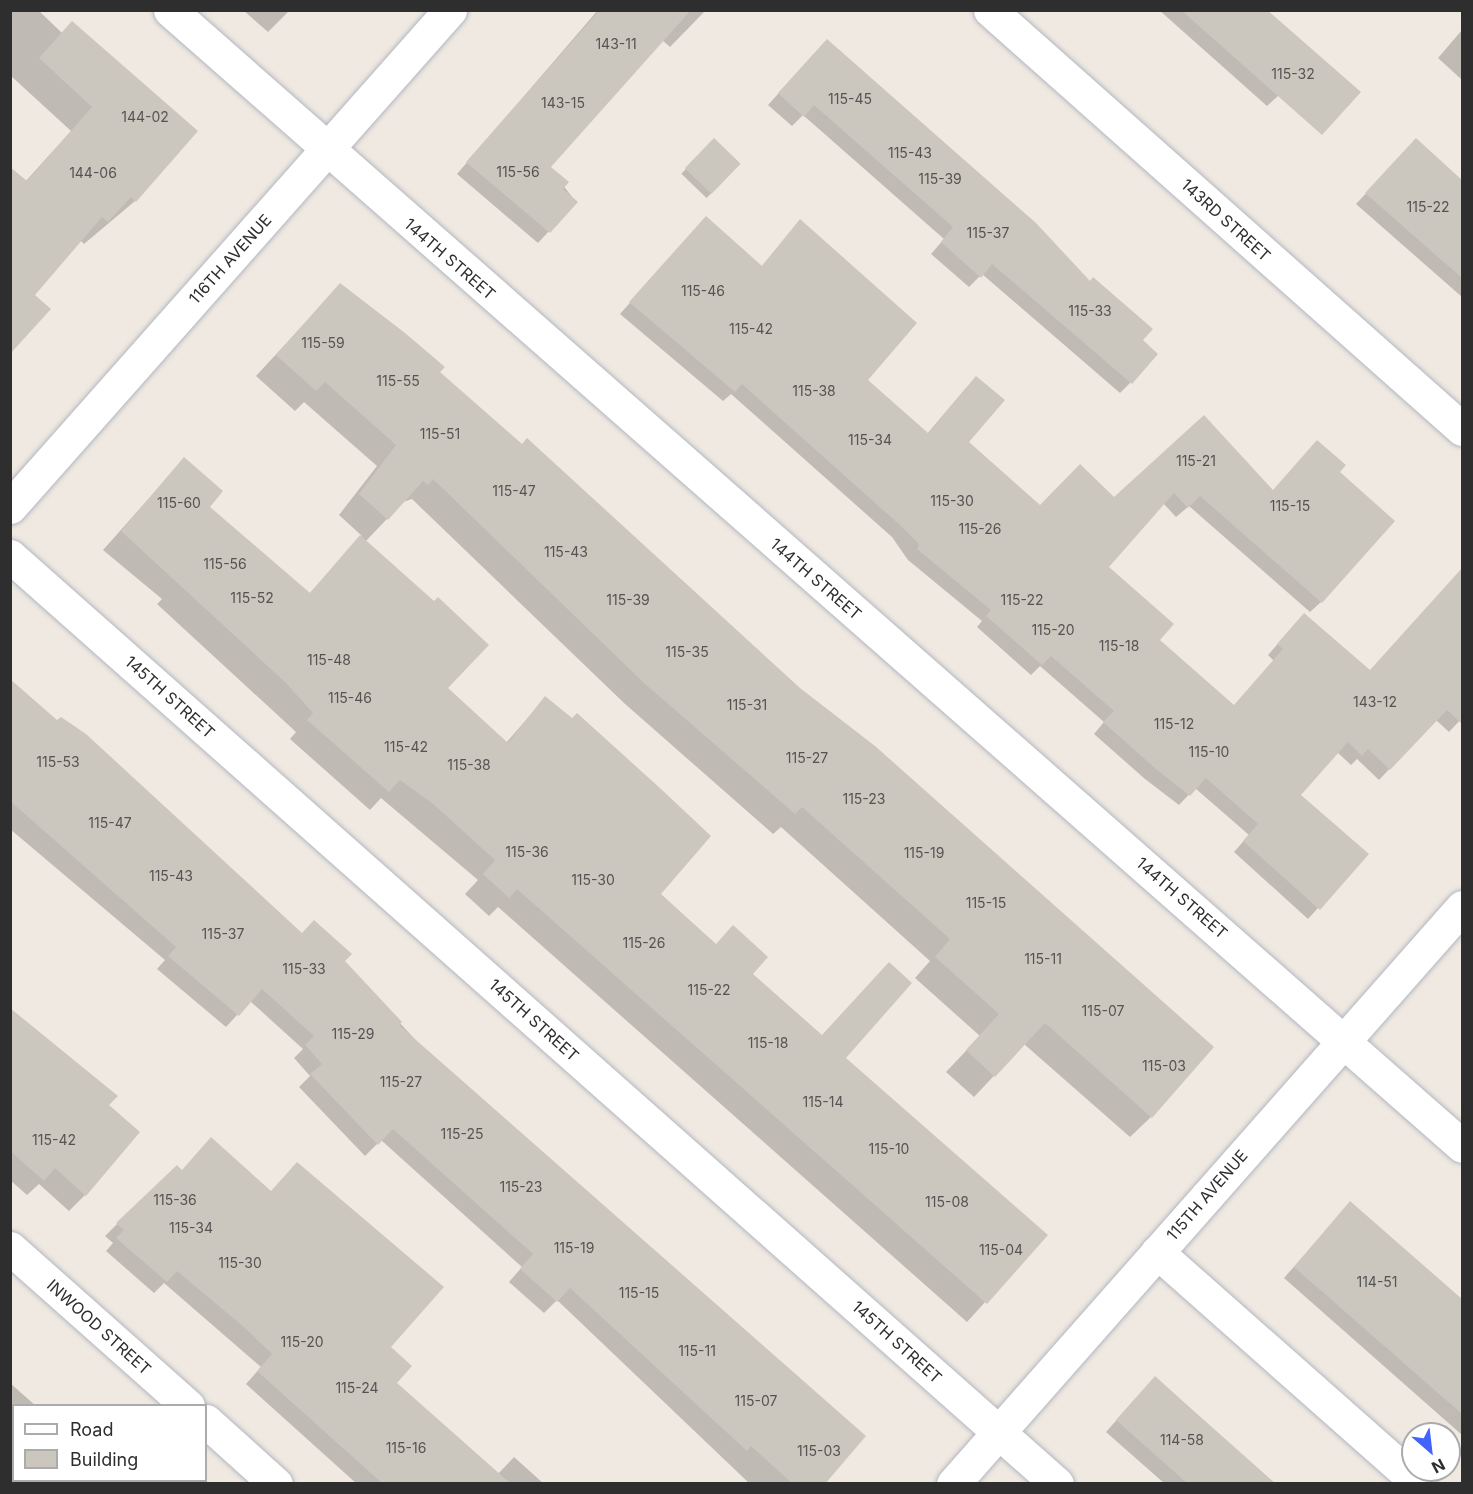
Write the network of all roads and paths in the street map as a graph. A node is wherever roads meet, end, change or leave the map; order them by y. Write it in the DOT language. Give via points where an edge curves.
graph roads {
  1 [pos="170,10"];
  2 [pos="450,10"];
  3 [pos="990,10"];
  4 [pos="326,151"];
  5 [pos="1462,429"];
  6 [pos="10,507"];
  7 [pos="10,556"];
  8 [pos="1462,907"];
  9 [pos="1344,1040"];
  10 [pos="1462,1146"];
  11 [pos="10,1248"];
  12 [pos="1157,1252"];
  13 [pos="186,1404"];
  14 [pos="207,1422"];
  15 [pos="999,1432"];
  16 [pos="276,1484"];
  17 [pos="953,1484"];
  18 [pos="1057,1484"];
  19 [pos="1419,1484"];
  1 -- 4 [label="street, 144TH STREET"];
  2 -- 4 [label="street, 116TH AVENUE"];
  3 -- 5 [label="street, 143RD STREET"];
  4 -- 6 [label="street, 116TH AVENUE"];
  4 -- 9 [label="street, 144TH STREET"];
  7 -- 15 [label="street, 145TH STREET"];
  8 -- 9 [label="street, 115TH AVENUE"];
  9 -- 10 [label="street, 144TH STREET"];
  9 -- 12 [label="street, 115TH AVENUE"];
  11 -- 13 [label="street, INWOOD STREET"];
  12 -- 15 [label="street, 115TH AVENUE"];
  12 -- 19 [label="street"];
  14 -- 16 [label="street"];
  15 -- 17 [label="street, 115TH AVENUE"];
  15 -- 18 [label="street, 145TH STREET"];
}
